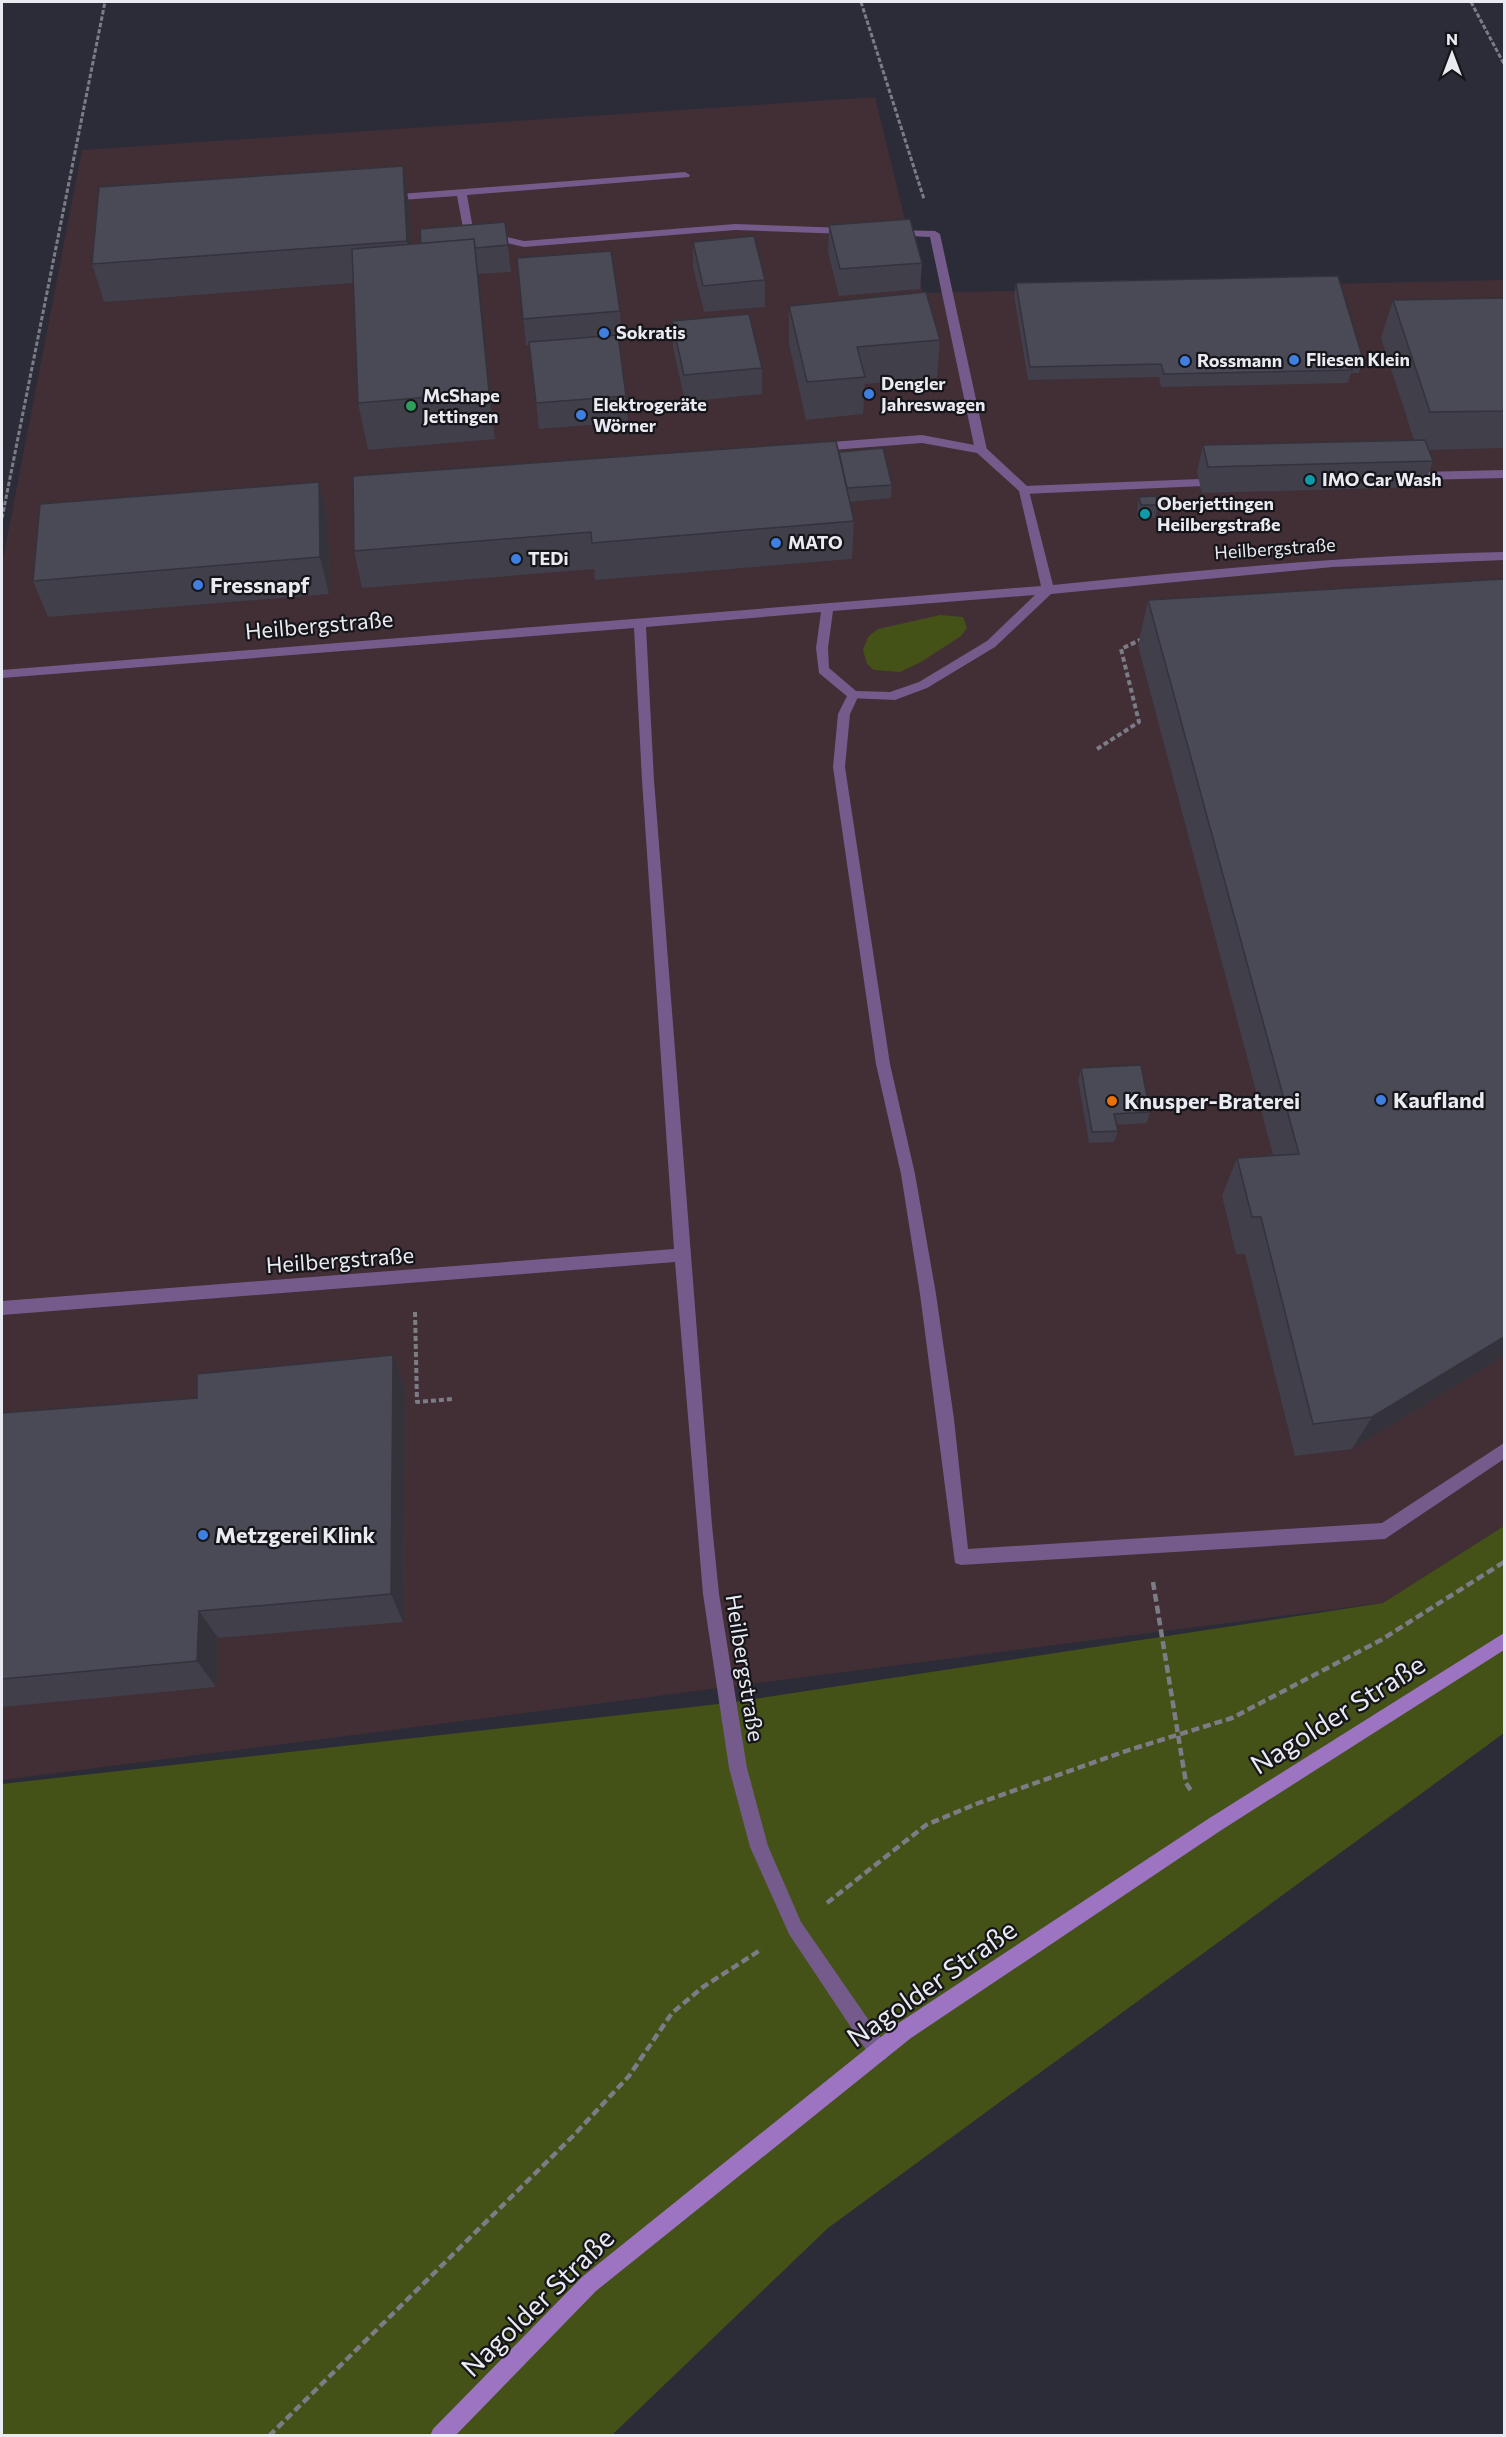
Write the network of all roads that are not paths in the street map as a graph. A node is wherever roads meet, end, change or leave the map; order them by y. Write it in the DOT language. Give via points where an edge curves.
graph roads {
  1 [pos="685,175"];
  2 [pos="461,192"];
  3 [pos="379,198"];
  4 [pos="853,231"];
  5 [pos="888,232"];
  6 [pos="804,448"];
  7 [pos="981,450"];
  8 [pos="1504,474"];
  9 [pos="1420,476"];
  10 [pos="1200,483"];
  11 [pos="1024,490"];
  12 [pos="1504,556"];
  13 [pos="1048,590"];
  14 [pos="828,606"];
  15 [pos="640,621"];
  16 [pos="2,674"];
  17 [pos="853,695"];
  18 [pos="682,1255"];
  19 [pos="2,1308"];
  20 [pos="1504,1450"];
  21 [pos="1504,1641"];
  22 [pos="879,2052"];
  23 [pos="440,2436"];
  1 -- 2 [label="street"];
  2 -- 3 [label="street"];
  2 -- 4 [label="street" via="468,231 524,244 735,227"];
  5 -- 7 [label="street" via="935,234"];
  6 -- 7 [label="street" via="922,439"];
  7 -- 11 [label="street"];
  8 -- 9 [label="street"];
  10 -- 11 [label="street"];
  11 -- 13 [label="street"];
  12 -- 13 [label="street, Heilbergstraße" via="1431,556"];
  13 -- 14 [label="street, Heilbergstraße"];
  13 -- 17 [label="street" via="991,644 922,685 891,697"];
  14 -- 15 [label="street, Heilbergstraße"];
  14 -- 17 [label="street" via="823,670"];
  15 -- 16 [label="street, Heilbergstraße"];
  15 -- 18 [label="street, Heilbergstraße"];
  17 -- 20 [label="street" via="844,714 838,767 883,1064 908,1174 928,1294 961,1557 1384,1531"];
  18 -- 19 [label="street, Heilbergstraße"];
  18 -- 22 [label="street, Heilbergstraße" via="711,1594 738,1768 759,1847 795,1928"];
  21 -- 22 [label="street, Nagolder Straße" via="1214,1825 904,2031"];
  22 -- 23 [label="street, Nagolder Straße" via="589,2284"];
}
